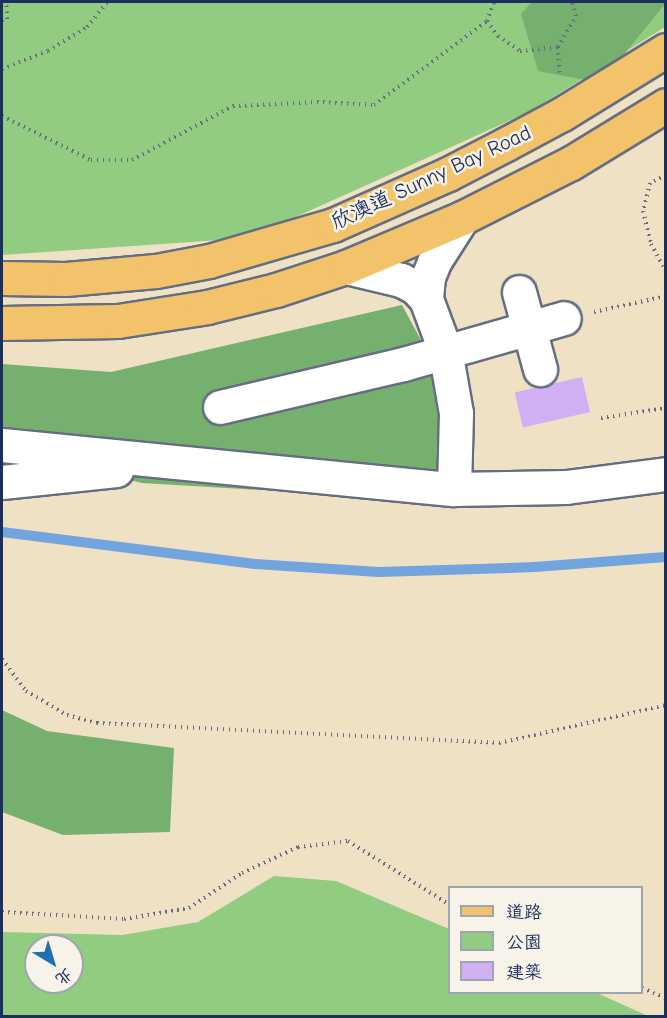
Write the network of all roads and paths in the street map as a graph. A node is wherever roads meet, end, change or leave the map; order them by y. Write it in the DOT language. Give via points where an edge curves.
graph roads {
  1 [pos="6,2"];
  2 [pos="107,2"];
  3 [pos="494,2"];
  4 [pos="572,2"];
  5 [pos="2,20"];
  6 [pos="487,21"];
  7 [pos="558,47"];
  8 [pos="666,50"];
  9 [pos="2,69"];
  10 [pos="666,105"];
  11 [pos="562,114"];
  12 [pos="2,116"];
  13 [pos="666,175"];
  14 [pos="462,218"];
  15 [pos="346,267"];
  16 [pos="666,271"];
  17 [pos="2,278"];
  18 [pos="519,292"];
  19 [pos="666,296"];
  20 [pos="426,299"];
  21 [pos="564,318"];
  22 [pos="2,323"];
  23 [pos="529,328"];
  24 [pos="445,350"];
  25 [pos="540,369"];
  26 [pos="220,407"];
  27 [pos="666,408"];
  28 [pos="601,418"];
  29 [pos="2,445"];
  30 [pos="190,463"];
  31 [pos="666,474"];
  32 [pos="2,482"];
  33 [pos="454,489"];
  34 [pos="2,659"];
  35 [pos="666,705"];
  36 [pos="448,904"];
  37 [pos="2,912"];
  38 [pos="643,988"];
  39 [pos="666,998"];
  1 -- 5 [label="path" via="7,19"];
  2 -- 9 [label="path" via="87,27 48,51"];
  3 -- 6 [label="path"];
  4 -- 7 [label="path" via="576,16"];
  6 -- 7 [label="path" via="498,36 520,51"];
  6 -- 12 [label="path" via="374,105 317,102 233,106 132,160 91,160"];
  7 -- 11 [label="path"];
  8 -- 11 [label="main road, 欣澳道 Sunny Bay Road"];
  10 -- 14 [label="main road" via="572,163"];
  11 -- 17 [label="main road, 欣澳道 Sunny Bay Road" via="385,204 273,244 156,271 66,279"];
  13 -- 16 [label="path" via="650,183 644,211 651,244"];
  14 -- 15 [label="main road"];
  14 -- 20 [label="lane" via="435,260"];
  15 -- 20 [label="lane" via="401,280"];
  15 -- 22 [label="main road" via="207,307 118,321"];
  18 -- 23 [label="lane"];
  19 -- 21 [label="path"];
  20 -- 24 [label="lane"];
  21 -- 23 [label="lane"];
  23 -- 24 [label="lane"];
  23 -- 25 [label="lane"];
  24 -- 26 [label="lane" via="402,364"];
  24 -- 33 [label="lane" via="456,413"];
  27 -- 28 [label="path"];
  29 -- 30 [label="lane"];
  30 -- 32 [label="lane"];
  30 -- 33 [label="lane"];
  31 -- 33 [label="lane" via="566,487"];
  34 -- 35 [label="path" via="26,691 67,715 98,723 499,743"];
  36 -- 37 [label="path" via="348,841 298,846 242,873 189,908 124,920"];
  38 -- 39 [label="path"];
}
